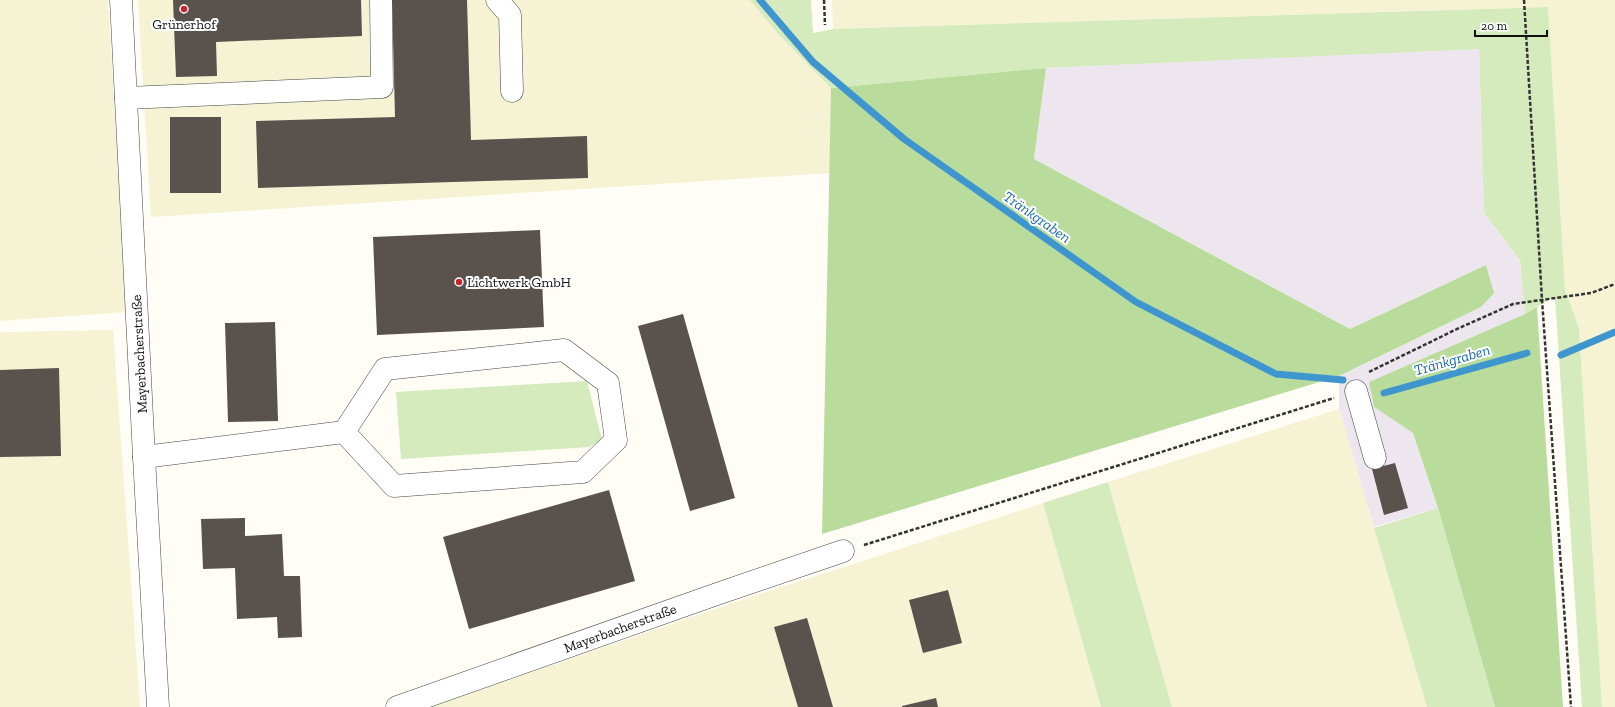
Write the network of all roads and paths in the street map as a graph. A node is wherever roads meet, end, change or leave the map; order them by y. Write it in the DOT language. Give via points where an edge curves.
graph roads {
  1 [pos="121,0"];
  2 [pos="381,0"];
  3 [pos="497,0"];
  4 [pos="824,0"];
  5 [pos="1524,0"];
  6 [pos="825,25"];
  7 [pos="512,91"];
  8 [pos="126,98"];
  9 [pos="1615,284"];
  10 [pos="1542,300"];
  11 [pos="1356,391"];
  12 [pos="344,432"];
  13 [pos="144,457"];
  14 [pos="1375,458"];
  15 [pos="843,551"];
  16 [pos="158,707"];
  17 [pos="397,707"];
  18 [pos="1571,707"];
  1 -- 8 [label="street, Mayerbacherstraße"];
  2 -- 8 [label="street" via="382,87"];
  3 -- 7 [label="street" via="510,15"];
  4 -- 6 [label="path"];
  5 -- 10 [label="path"];
  8 -- 13 [label="street, Mayerbacherstraße"];
  9 -- 10 [label="path" via="1590,293"];
  10 -- 11 [label="path" via="1512,304 1358,377"];
  10 -- 18 [label="path"];
  11 -- 14 [label="street"];
  11 -- 15 [label="path"];
  12 -- 12 [label="street" via="394,486 583,472 616,440 608,383 564,350 385,369"];
  12 -- 13 [label="street"];
  13 -- 16 [label="street, Mayerbacherstraße"];
  15 -- 17 [label="street, Mayerbacherstraße"];
}
